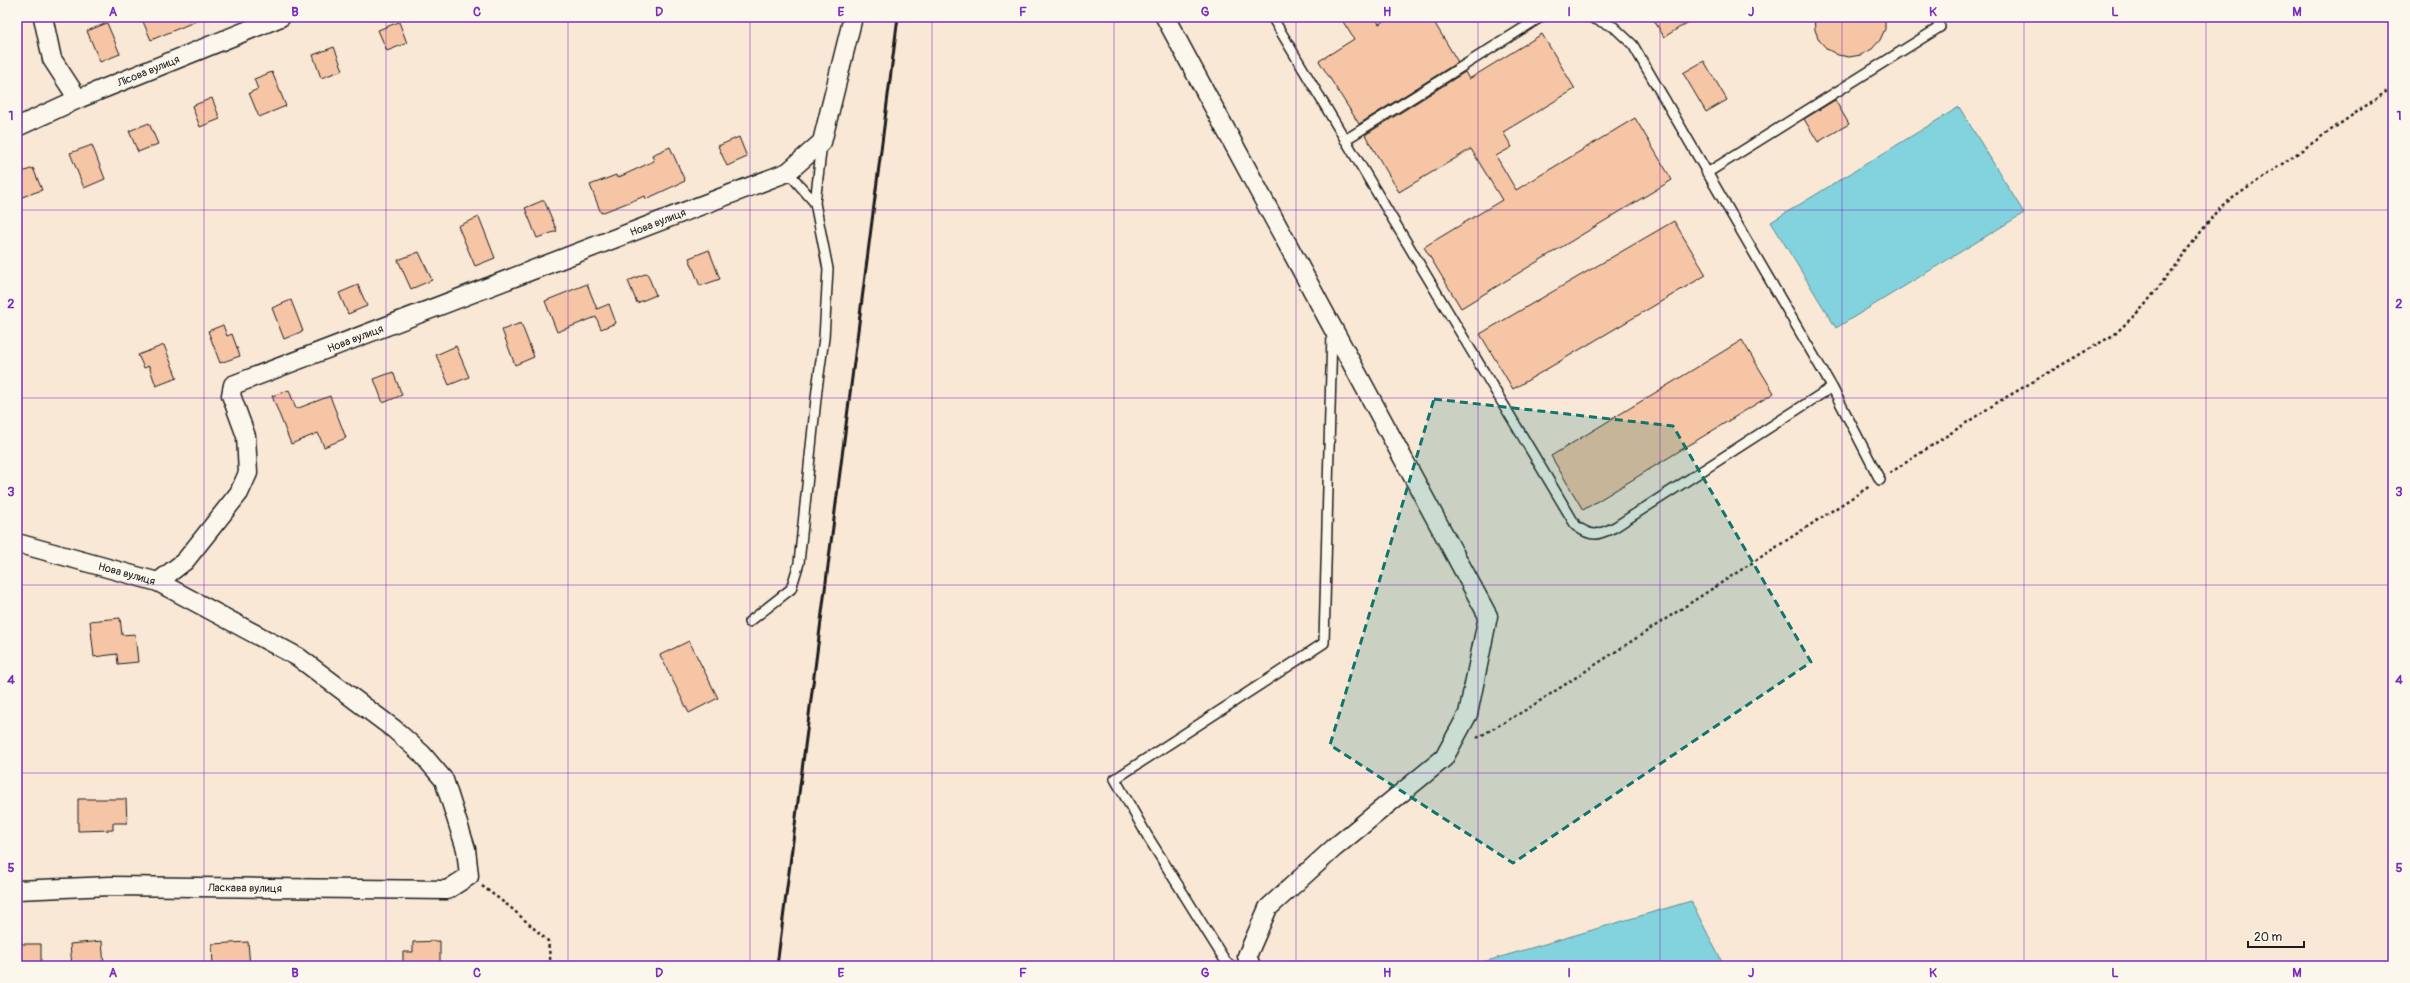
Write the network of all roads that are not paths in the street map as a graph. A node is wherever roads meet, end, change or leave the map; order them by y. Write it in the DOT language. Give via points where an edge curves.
graph roads {
  1 [pos="43,17"];
  2 [pos="282,17"];
  3 [pos="854,17"];
  4 [pos="1165,17"];
  5 [pos="1272,17"];
  6 [pos="1541,17"];
  7 [pos="1590,17"];
  8 [pos="1934,17"];
  9 [pos="78,99"];
  10 [pos="17,127"];
  11 [pos="1345,140"];
  12 [pos="822,142"];
  13 [pos="788,172"];
  14 [pos="1707,173"];
  15 [pos="815,203"];
  16 [pos="1332,327"];
  17 [pos="1832,387"];
  18 [pos="1880,480"];
  19 [pos="17,543"];
  20 [pos="158,582"];
  21 [pos="749,622"];
  22 [pos="17,890"];
  23 [pos="1232,966"];
  24 [pos="1250,966"];
  1 -- 9 [label="street" via="52,59"];
  2 -- 9 [label="street, Лісова вулиця"];
  3 -- 12 [label="street"];
  4 -- 16 [label="street"];
  5 -- 11 [label="lane"];
  6 -- 11 [label="lane"];
  7 -- 14 [label="lane" via="1614,27 1632,45"];
  8 -- 14 [label="lane" via="1940,27"];
  9 -- 10 [label="street, Лісова вулиця"];
  11 -- 17 [label="lane" via="1576,526 1588,534 1599,535 1616,527"];
  12 -- 13 [label="street, Нова вулиця"];
  12 -- 15 [label="lane"];
  13 -- 15 [label="lane"];
  13 -- 20 [label="street, Нова вулиця" via="234,385 231,395 246,436 248,473 239,493 185,561"];
  14 -- 17 [label="lane"];
  15 -- 21 [label="lane" via="828,269 824,338 799,563 791,589"];
  16 -- 23 [label="lane" via="1324,643 1115,779 1197,916 1226,962"];
  16 -- 24 [label="street" via="1488,616 1468,714 1444,758 1334,848 1268,908 1248,956"];
  17 -- 18 [label="lane"];
  19 -- 20 [label="street, Нова вулиця"];
  20 -- 22 [label="street, Ласкава вулиця" via="298,657 394,729 422,754 444,780 466,849 469,876 447,890 118,886"];
}
